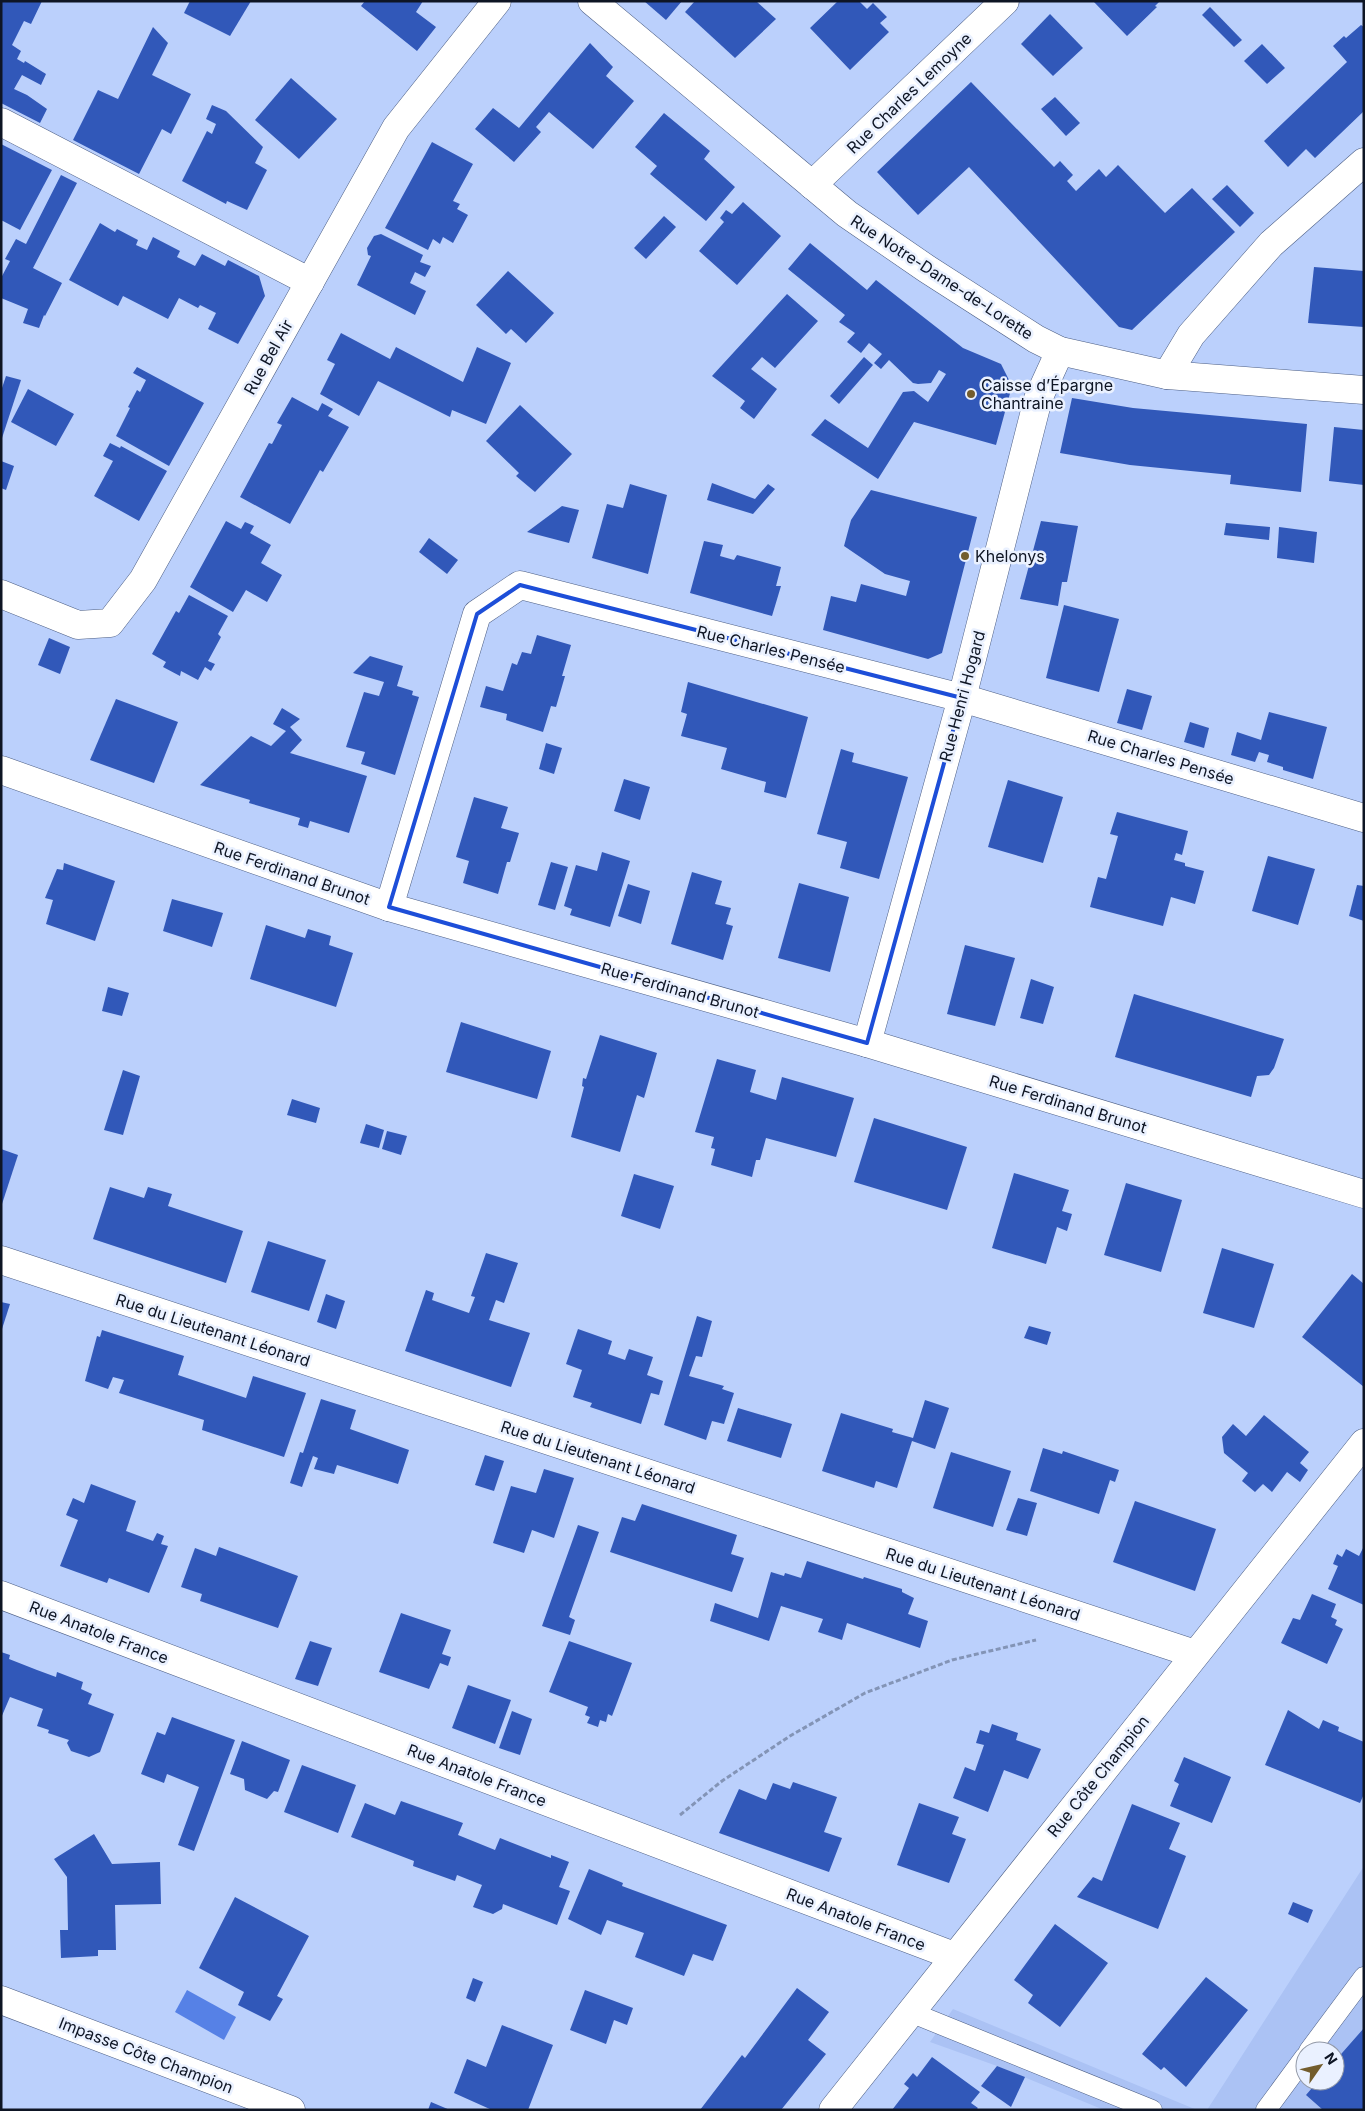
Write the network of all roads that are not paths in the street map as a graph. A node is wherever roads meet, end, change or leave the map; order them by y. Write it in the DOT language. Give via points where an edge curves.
graph roads {
  1 [pos="497,1"];
  2 [pos="592,1"];
  3 [pos="1005,1"];
  4 [pos="1,122"];
  5 [pos="1364,162"];
  6 [pos="812,185"];
  7 [pos="310,282"];
  8 [pos="1060,351"];
  9 [pos="1167,375"];
  10 [pos="1364,390"];
  11 [pos="1,594"];
  12 [pos="962,698"];
  13 [pos="1,770"];
  14 [pos="1364,818"];
  15 [pos="389,907"];
  16 [pos="867,1043"];
  17 [pos="1364,1194"];
  18 [pos="1,1260"];
  19 [pos="1364,1443"];
  20 [pos="1,1595"];
  21 [pos="1195,1654"];
  22 [pos="954,1956"];
  23 [pos="1364,1977"];
  24 [pos="1,2000"];
  25 [pos="910,2012"];
  26 [pos="1316,2041"];
  27 [pos="1295,2071"];
  28 [pos="291,2110"];
  29 [pos="833,2110"];
  30 [pos="1152,2110"];
  31 [pos="1266,2110"];
  1 -- 7 [label="street, Rue Bel Air" via="396,128"];
  2 -- 6 [label="street, Rue Notre-Dame-de-Lorette"];
  3 -- 6 [label="street, Rue Charles Lemoyne"];
  4 -- 7 [label="street"];
  5 -- 9 [label="street" via="1271,244 1192,335"];
  6 -- 8 [label="street, Rue Notre-Dame-de-Lorette" via="847,214 927,269"];
  7 -- 11 [label="street, Rue Bel Air" via="143,580 110,623 78,625"];
  8 -- 9 [label="street, Rue Notre-Dame-de-Lorette"];
  8 -- 12 [label="street, Rue Henri Hogard" via="1038,400"];
  9 -- 10 [label="street, Rue Notre-Dame-de-Lorette"];
  12 -- 14 [label="street, Rue Charles Pensée"];
  12 -- 15 [label="street, Rue Charles Pensée" via="520,585 477,614"];
  12 -- 16 [label="street, Rue Henri Hogard"];
  13 -- 15 [label="street, Rue Ferdinand Brunot"];
  15 -- 16 [label="street, Rue Ferdinand Brunot"];
  16 -- 17 [label="street, Rue Ferdinand Brunot"];
  18 -- 21 [label="street, Rue du Lieutenant Léonard"];
  19 -- 21 [label="street, Rue Côte Champion"];
  20 -- 22 [label="street, Rue Anatole France"];
  21 -- 22 [label="street, Rue Côte Champion"];
  22 -- 25 [label="street, Rue Côte Champion"];
  23 -- 26 [label="lane"];
  24 -- 28 [label="street, Impasse Côte Champion"];
  25 -- 29 [label="street, Rue Côte Champion"];
  25 -- 30 [label="lane"];
  27 -- 31 [label="lane"];
}
